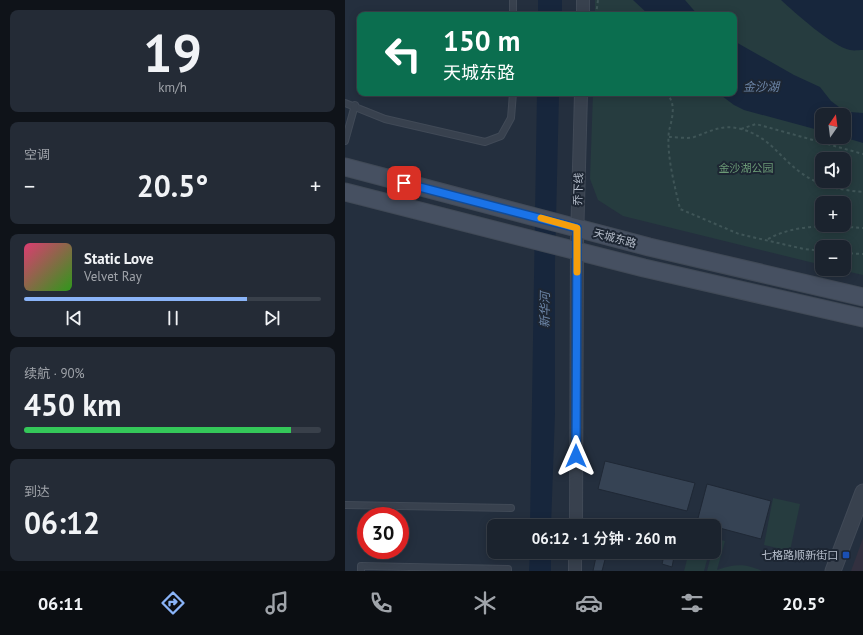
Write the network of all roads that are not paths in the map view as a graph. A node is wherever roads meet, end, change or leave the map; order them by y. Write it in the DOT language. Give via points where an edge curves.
graph roads {
  1 [pos="513,0"];
  2 [pos="583,0"];
  3 [pos="513,12"];
  4 [pos="583,12"];
  5 [pos="513,96"];
  6 [pos="581,96"];
  7 [pos="345,103"];
  8 [pos="355,106"];
  9 [pos="345,141"];
  10 [pos="345,167"];
  11 [pos="345,192"];
  12 [pos="573,226"];
  13 [pos="573,251"];
  14 [pos="863,297"];
  15 [pos="863,318"];
  16 [pos="863,492"];
  17 [pos="345,505"];
  18 [pos="511,508"];
  19 [pos="860,508"];
  20 [pos="576,519"];
  21 [pos="575,559"];
  22 [pos="361,571"];
  23 [pos="509,571"];
  24 [pos="575,571"];
  25 [pos="833,571"];
  1 -- 3 [label="lane"];
  2 -- 4 [label="street"];
  5 -- 8 [label="lane" via="511,118 501,136 485,142 385,119"];
  6 -- 12 [label="street, 乔下线"];
  7 -- 8 [label="lane"];
  8 -- 9 [label="lane"];
  10 -- 12 [label="main road, 天城东路"];
  11 -- 13 [label="main road, 天城东路"];
  12 -- 13 [label="street, 乔下线"];
  12 -- 14 [label="main road, 天城东路" via="649,247"];
  13 -- 15 [label="main road, 天城东路"];
  13 -- 20 [label="street, 乔下线"];
  16 -- 19 [label="street"];
  17 -- 18 [label="lane"];
  19 -- 25 [label="street"];
  21 -- 24 [label="street"];
  22 -- 23 [label="lane" via="361,566"];
}
